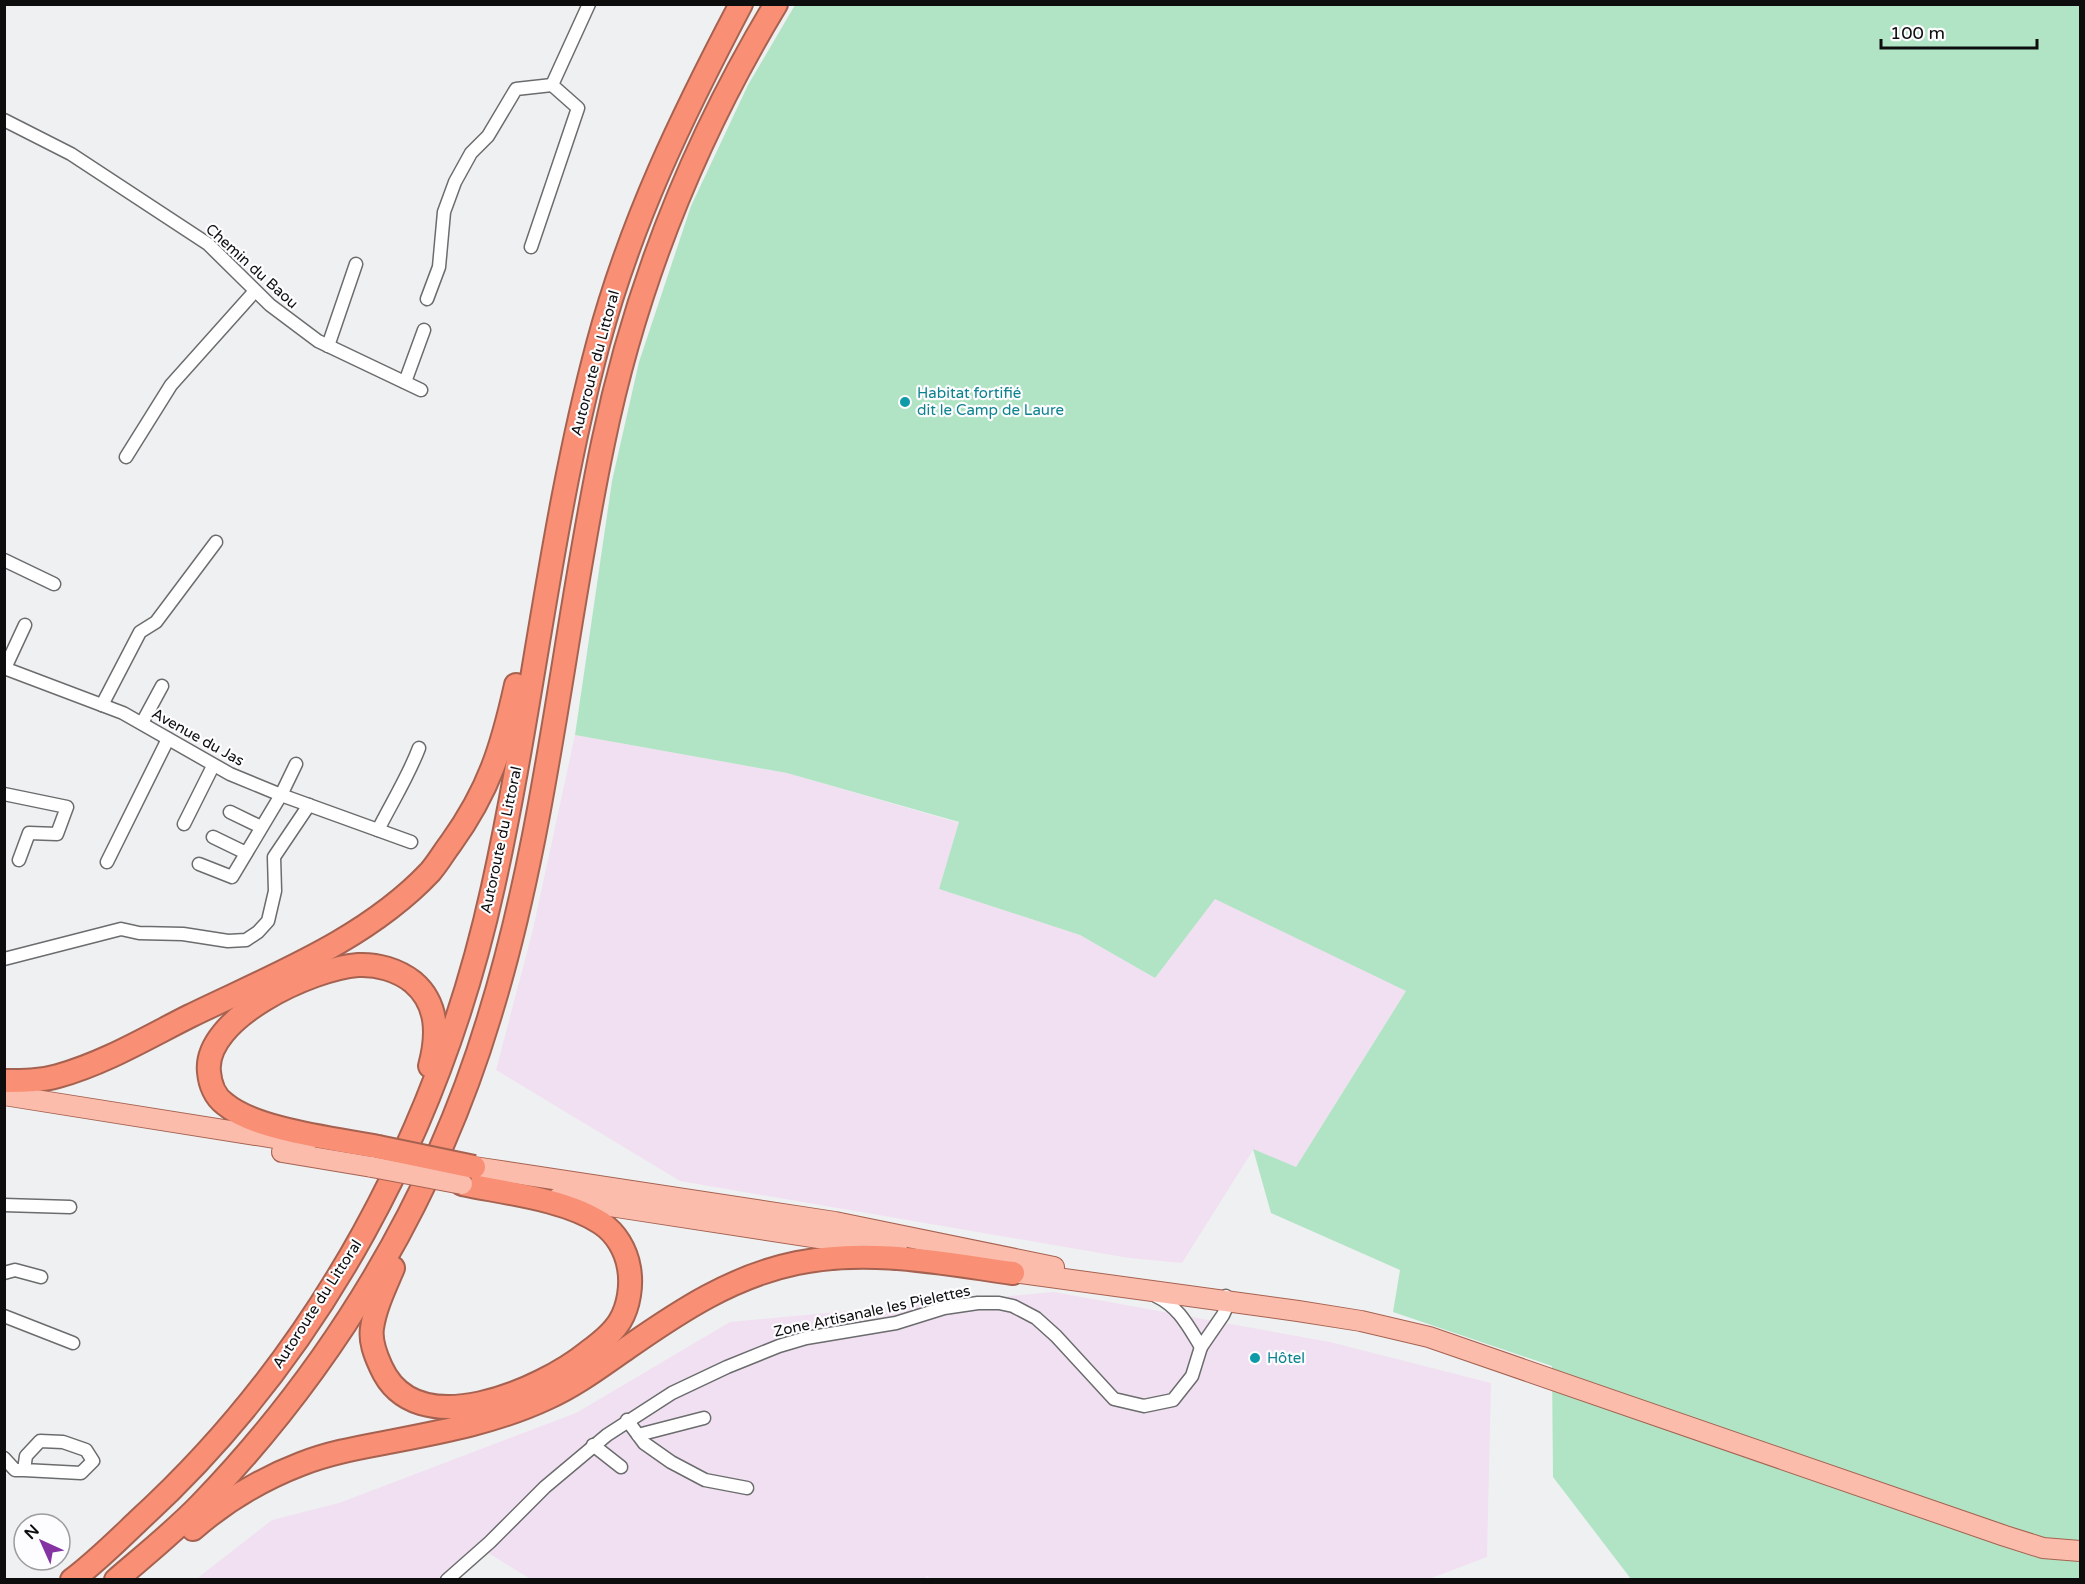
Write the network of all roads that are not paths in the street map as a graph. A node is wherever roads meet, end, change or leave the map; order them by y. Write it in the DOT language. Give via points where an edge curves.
graph roads {
  1 [pos="589,4"];
  2 [pos="741,4"];
  3 [pos="776,4"];
  4 [pos="552,86"];
  5 [pos="4,120"];
  6 [pos="531,247"];
  7 [pos="356,264"];
  8 [pos="255,291"];
  9 [pos="428,299"];
  10 [pos="424,330"];
  11 [pos="328,346"];
  12 [pos="405,382"];
  13 [pos="421,390"];
  14 [pos="575,433"];
  15 [pos="126,457"];
  16 [pos="216,542"];
  17 [pos="4,560"];
  18 [pos="54,584"];
  19 [pos="26,625"];
  20 [pos="5,668"];
  21 [pos="162,686"];
  22 [pos="102,705"];
  23 [pos="142,723"];
  24 [pos="168,739"];
  25 [pos="418,748"];
  26 [pos="297,764"];
  27 [pos="213,766"];
  28 [pos="4,794"];
  29 [pos="281,795"];
  30 [pos="309,805"];
  31 [pos="230,812"];
  32 [pos="184,824"];
  33 [pos="261,827"];
  34 [pos="378,830"];
  35 [pos="213,837"];
  36 [pos="411,842"];
  37 [pos="534,842"];
  38 [pos="246,853"];
  39 [pos="19,860"];
  40 [pos="107,862"];
  41 [pos="199,864"];
  42 [pos="4,959"];
  43 [pos="4,1081"];
  44 [pos="4,1095"];
  45 [pos="4,1106"];
  46 [pos="375,1156"];
  47 [pos="473,1173"];
  48 [pos="4,1205"];
  49 [pos="70,1206"];
  50 [pos="4,1272"];
  51 [pos="1013,1273"];
  52 [pos="41,1277"];
  53 [pos="1147,1292"];
  54 [pos="1214,1296"];
  55 [pos="4,1316"];
  56 [pos="1186,1322"];
  57 [pos="73,1343"];
  58 [pos="1201,1347"];
  59 [pos="261,1388"];
  60 [pos="704,1418"];
  61 [pos="627,1420"];
  62 [pos="638,1435"];
  63 [pos="593,1445"];
  64 [pos="4,1458"];
  65 [pos="621,1467"];
  66 [pos="24,1470"];
  67 [pos="747,1488"];
  68 [pos="2080,1551"];
  69 [pos="72,1580"];
  70 [pos="116,1580"];
  71 [pos="132,1580"];
  72 [pos="447,1580"];
  1 -- 4 [label="street"];
  2 -- 14 [label="highway, Autoroute du Littoral" via="651,187 606,317"];
  3 -- 37 [label="highway, Autoroute du Littoral" via="692,164 633,324 582,550"];
  4 -- 6 [label="street" via="578,108"];
  4 -- 9 [label="street" via="516,89 488,136 471,153 444,212 439,267"];
  5 -- 8 [label="street, Chemin du Baou" via="71,154 208,244"];
  7 -- 11 [label="street"];
  8 -- 11 [label="street, Chemin du Baou"];
  8 -- 15 [label="street" via="171,385"];
  10 -- 12 [label="street"];
  11 -- 12 [label="street, Chemin du Baou"];
  12 -- 13 [label="street, Chemin du Baou"];
  14 -- 43 [label="highway" via="506,729 493,769 471,814 430,872 389,909 343,939 114,1054 57,1077"];
  14 -- 59 [label="highway, Autoroute du Littoral" via="493,888 446,1054 383,1198 342,1273"];
  16 -- 22 [label="street" via="156,622 140,632"];
  17 -- 18 [label="street"];
  19 -- 20 [label="street"];
  20 -- 22 [label="street, Avenue du Jas"];
  21 -- 23 [label="street"];
  22 -- 23 [label="street, Avenue du Jas"];
  23 -- 24 [label="street, Avenue du Jas"];
  24 -- 27 [label="street, Avenue du Jas"];
  24 -- 40 [label="street"];
  25 -- 34 [label="street" via="409,774"];
  26 -- 29 [label="street"];
  27 -- 29 [label="street, Avenue du Jas"];
  27 -- 32 [label="street"];
  28 -- 39 [label="street" via="67,807 57,834 30,833"];
  29 -- 30 [label="street, Avenue du Jas"];
  29 -- 33 [label="street"];
  30 -- 34 [label="street, Avenue du Jas"];
  30 -- 42 [label="street" via="274,857 275,891 268,921 246,940 121,930"];
  31 -- 33 [label="street"];
  33 -- 38 [label="street"];
  34 -- 36 [label="street, Avenue du Jas"];
  35 -- 38 [label="street"];
  37 -- 47 [label="highway" via="515,944 480,1070 450,1148 378,1302 372,1329 373,1348 382,1370 397,1390 422,1404 467,1406 538,1384 601,1342 620,1322 629,1297 631,1277 623,1248 603,1224"];
  37 -- 70 [label="highway, Autoroute du Littoral" via="474,1065 440,1151 395,1242 347,1323 271,1423 200,1505"];
  38 -- 41 [label="street" via="232,877"];
  44 -- 46 [label="main road"];
  45 -- 46 [label="main road"];
  46 -- 47 [label="highway, bridge"];
  46 -- 59 [label="highway" via="273,1126 222,1102 210,1082 208,1067 221,1034 254,1006 297,983 358,965 404,974 421,989 432,1008 436,1032 421,1096 384,1183 322,1293"];
  47 -- 51 [label="main road"];
  47 -- 54 [label="main road" via="835,1222"];
  48 -- 49 [label="street"];
  50 -- 52 [label="street" via="15,1270"];
  51 -- 53 [label="main road"];
  51 -- 71 [label="highway" via="858,1256 795,1263 752,1276 712,1293 576,1384 546,1399 457,1429 303,1463 262,1481 206,1518"];
  53 -- 54 [label="main road"];
  53 -- 56 [label="street" via="1169,1302"];
  54 -- 56 [label="street" via="1187,1309"];
  54 -- 58 [label="street, Zone Artisanale les Pielettes" via="1223,1315"];
  54 -- 68 [label="main road" via="1242,1296 1429,1337 2005,1536 2043,1548"];
  55 -- 57 [label="street"];
  56 -- 58 [label="street"];
  58 -- 61 [label="street, Zone Artisanale les Pielettes" via="1192,1376 1173,1400 1144,1406 1114,1399 1036,1318 1013,1306 978,1303 779,1346 672,1393"];
  59 -- 69 [label="highway, Autoroute du Littoral" via="179,1484"];
  60 -- 62 [label="street"];
  61 -- 62 [label="street"];
  61 -- 63 [label="street, Zone Artisanale les Pielettes"];
  62 -- 67 [label="street" via="658,1454 705,1480"];
  63 -- 65 [label="street"];
  63 -- 72 [label="street, Zone Artisanale les Pielettes"];
  64 -- 66 [label="street" via="15,1470"];
  66 -- 66 [label="street" via="81,1473 93,1461 86,1450 63,1442 40,1441 26,1456"];
}
